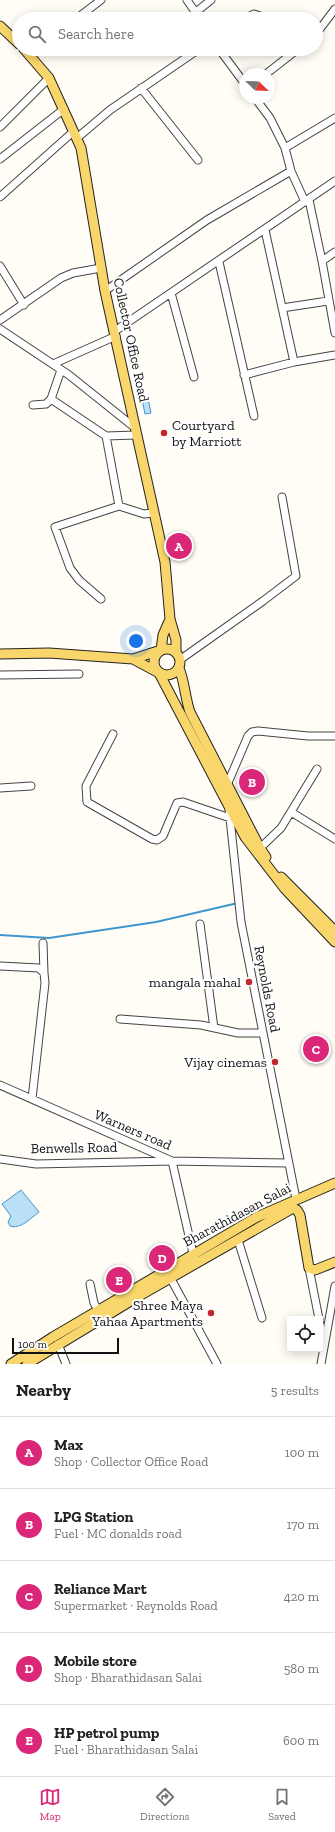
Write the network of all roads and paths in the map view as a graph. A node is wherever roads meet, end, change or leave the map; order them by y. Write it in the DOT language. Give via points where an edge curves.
graph roads {
  1 [pos="101,0"];
  2 [pos="187,0"];
  3 [pos="211,0"];
  4 [pos="335,9"];
  5 [pos="85,12"];
  6 [pos="195,12"];
  7 [pos="201,12"];
  8 [pos="323,25"];
  9 [pos="0,26"];
  10 [pos="12,37"];
  11 [pos="34,56"];
  12 [pos="189,56"];
  13 [pos="224,56"];
  14 [pos="289,56"];
  15 [pos="274,68"];
  16 [pos="239,76"];
  17 [pos="49,78"];
  18 [pos="141,88"];
  19 [pos="260,104"];
  20 [pos="64,109"];
  21 [pos="335,118"];
  22 [pos="0,127"];
  23 [pos="75,134"];
  24 [pos="285,148"];
  25 [pos="0,159"];
  26 [pos="198,160"];
  27 [pos="291,171"];
  28 [pos="335,181"];
  29 [pos="0,197"];
  30 [pos="307,201"];
  31 [pos="265,230"];
  32 [pos="335,252"];
  33 [pos="322,261"];
  34 [pos="219,262"];
  35 [pos="0,266"];
  36 [pos="101,268"];
  37 [pos="105,291"];
  38 [pos="172,293"];
  39 [pos="328,301"];
  40 [pos="24,305"];
  41 [pos="282,308"];
  42 [pos="0,320"];
  43 [pos="0,329"];
  44 [pos="116,333"];
  45 [pos="335,333"];
  46 [pos="335,355"];
  47 [pos="294,362"];
  48 [pos="53,364"];
  49 [pos="61,370"];
  50 [pos="244,375"];
  51 [pos="194,377"];
  52 [pos="51,399"];
  53 [pos="33,405"];
  54 [pos="254,416"];
  55 [pos="135,431"];
  56 [pos="106,436"];
  57 [pos="282,497"];
  58 [pos="119,506"];
  59 [pos="153,513"];
  60 [pos="101,599"];
  61 [pos="170,619"];
  62 [pos="161,650"];
  63 [pos="0,654"];
  64 [pos="133,659"];
  65 [pos="179,660"];
  66 [pos="159,673"];
  67 [pos="79,674"];
  68 [pos="0,675"];
  69 [pos="113,734"];
  70 [pos="335,736"];
  71 [pos="317,769"];
  72 [pos="226,782"];
  73 [pos="31,786"];
  74 [pos="0,788"];
  75 [pos="229,804"];
  76 [pos="291,812"];
  77 [pos="230,818"];
  78 [pos="335,839"];
  79 [pos="257,850"];
  80 [pos="200,924"];
  81 [pos="335,931"];
  82 [pos="335,942"];
  83 [pos="43,943"];
  84 [pos="0,966"];
  85 [pos="44,973"];
  86 [pos="120,1019"];
  87 [pos="214,1028"];
  88 [pos="263,1033"];
  89 [pos="0,1085"];
  90 [pos="32,1099"];
  91 [pos="0,1159"];
  92 [pos="172,1161"];
  93 [pos="288,1163"];
  94 [pos="335,1183"];
  95 [pos="296,1199"];
  96 [pos="238,1240"];
  97 [pos="193,1254"];
  98 [pos="335,1262"];
  99 [pos="196,1264"];
  100 [pos="309,1268"];
  101 [pos="171,1279"];
  102 [pos="90,1284"];
  103 [pos="335,1286"];
  104 [pos="98,1310"];
  105 [pos="318,1316"];
  106 [pos="262,1318"];
  107 [pos="323,1338"];
  108 [pos="324,1343"];
  109 [pos="58,1344"];
  110 [pos="11,1364"];
  111 [pos="27,1364"];
  112 [pos="66,1364"];
  113 [pos="217,1364"];
  114 [pos="321,1364"];
  1 -- 5 [label="street"];
  2 -- 6 [label="street"];
  3 -- 7 [label="street"];
  4 -- 8 [label="street"];
  9 -- 10 [label="main road"];
  11 -- 17 [label="main road, Collector Office Road"];
  12 -- 18 [label="street"];
  13 -- 16 [label="street"];
  14 -- 15 [label="street"];
  17 -- 20 [label="main road, Collector Office Road"];
  17 -- 22 [label="street"];
  18 -- 23 [label="street"];
  18 -- 26 [label="street"];
  19 -- 24 [label="street" via="270,118"];
  20 -- 23 [label="main road, Collector Office Road"];
  20 -- 25 [label="street"];
  21 -- 24 [label="street"];
  23 -- 29 [label="street"];
  23 -- 36 [label="main road, Collector Office Road" via="81,148"];
  24 -- 27 [label="street"];
  27 -- 30 [label="street"];
  27 -- 37 [label="street" via="207,220"];
  28 -- 30 [label="street"];
  30 -- 31 [label="street"];
  30 -- 33 [label="street"];
  31 -- 34 [label="street"];
  31 -- 41 [label="street"];
  32 -- 33 [label="street"];
  33 -- 39 [label="street"];
  34 -- 38 [label="street"];
  34 -- 50 [label="street"];
  35 -- 40 [label="street"];
  36 -- 37 [label="main road, Collector Office Road"];
  36 -- 40 [label="street" via="61,278"];
  37 -- 44 [label="main road, Collector Office Road"];
  38 -- 44 [label="street"];
  38 -- 51 [label="street"];
  39 -- 41 [label="street"];
  39 -- 45 [label="street"];
  40 -- 42 [label="street"];
  41 -- 47 [label="street"];
  43 -- 48 [label="street"];
  44 -- 48 [label="street"];
  44 -- 55 [label="main road, Collector Office Road"];
  46 -- 47 [label="street"];
  47 -- 50 [label="street"];
  48 -- 49 [label="street"];
  49 -- 52 [label="street"];
  49 -- 55 [label="street"];
  50 -- 54 [label="street"];
  52 -- 53 [label="street" via="46,404"];
  52 -- 56 [label="street"];
  55 -- 56 [label="street"];
  55 -- 59 [label="main road, Collector Office Road"];
  56 -- 58 [label="street"];
  57 -- 65 [label="street" via="296,576"];
  58 -- 59 [label="street" via="144,514"];
  58 -- 60 [label="street" via="55,526 70,568"];
  59 -- 61 [label="main road, Collector Office Road" via="165,562"];
  61 -- 62 [label="main road" via="163,635"];
  61 -- 65 [label="main road, Collector Office Road"];
  62 -- 64 [label="main road"];
  62 -- 65 [label="main road" via="166,648"];
  62 -- 66 [label="main road" via="154,658"];
  63 -- 64 [label="main road" via="49,652"];
  64 -- 66 [label="main road"];
  65 -- 66 [label="main road" via="177,672 169,676"];
  65 -- 72 [label="main road, Collector Office Road" via="187,704"];
  66 -- 75 [label="main road"];
  67 -- 68 [label="street"];
  69 -- 77 [label="street" via="86,786 86,802 158,840 163,836 177,803 183,802"];
  70 -- 72 [label="street" via="252,732"];
  71 -- 76 [label="street"];
  72 -- 75 [label="street, Reynolds Road"];
  72 -- 79 [label="main road, Collector Office Road"];
  73 -- 74 [label="street"];
  75 -- 77 [label="street, Reynolds Road"];
  75 -- 79 [label="main road" via="245,837"];
  76 -- 78 [label="street"];
  76 -- 79 [label="street" via="281,828"];
  77 -- 88 [label="street, Reynolds Road" via="241,922"];
  79 -- 81 [label="main road"];
  79 -- 82 [label="main road" via="284,890"];
  80 -- 87 [label="street"];
  83 -- 85 [label="street"];
  84 -- 85 [label="street" via="39,968"];
  85 -- 90 [label="street"];
  86 -- 87 [label="street"];
  87 -- 88 [label="street" via="238,1033"];
  88 -- 93 [label="street, Reynolds Road"];
  89 -- 90 [label="street, Warners road"];
  90 -- 92 [label="street, Warners road"];
  91 -- 92 [label="street, Benwells Road" via="36,1164"];
  92 -- 93 [label="street, Warners road"];
  92 -- 97 [label="street"];
  93 -- 95 [label="street, Reynolds Road"];
  94 -- 95 [label="main road, Bharathidasan Salai"];
  95 -- 97 [label="main road, Bharathidasan Salai" via="257,1217"];
  96 -- 99 [label="main road, Bharathidasan Salai"];
  96 -- 100 [label="main road, Bharathidasan Salai" via="293,1208 300,1214"];
  96 -- 106 [label="street"];
  97 -- 99 [label="street"];
  97 -- 104 [label="main road, Bharathidasan Salai"];
  98 -- 100 [label="main road" via="315,1270"];
  99 -- 101 [label="main road, Bharathidasan Salai"];
  100 -- 105 [label="street"];
  101 -- 109 [label="main road, Bharathidasan Salai"];
  101 -- 113 [label="street"];
  102 -- 104 [label="street"];
  103 -- 108 [label="street"];
  104 -- 110 [label="main road, Bharathidasan Salai"];
  107 -- 108 [label="street"];
  108 -- 114 [label="street"];
  109 -- 111 [label="main road, Bharathidasan Salai"];
  109 -- 112 [label="street"];
}
